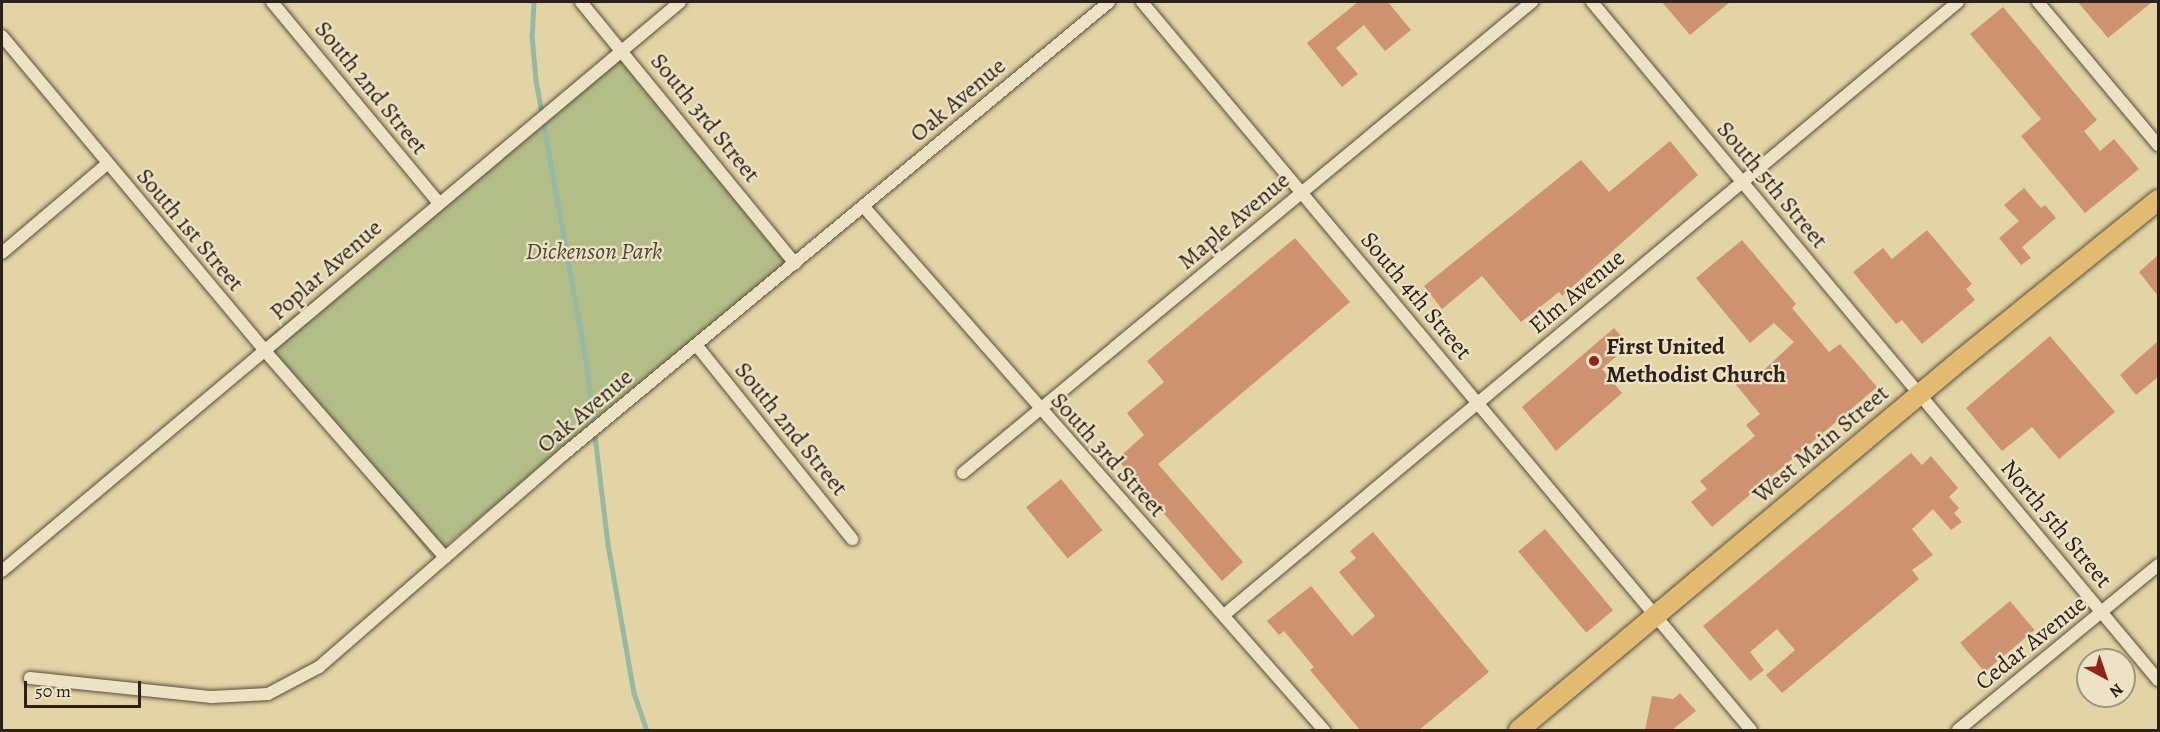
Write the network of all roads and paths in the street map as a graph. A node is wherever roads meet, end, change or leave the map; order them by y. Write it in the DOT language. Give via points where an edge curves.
graph roads {
  1 [pos="272,2"];
  2 [pos="581,2"];
  3 [pos="680,2"];
  4 [pos="1109,2"];
  5 [pos="1142,2"];
  6 [pos="1532,2"];
  7 [pos="1592,2"];
  8 [pos="1958,2"];
  9 [pos="2038,2"];
  10 [pos="2,36"];
  11 [pos="622,50"];
  12 [pos="2158,145"];
  13 [pos="107,164"];
  14 [pos="1743,182"];
  15 [pos="1303,192"];
  16 [pos="2158,200"];
  17 [pos="437,201"];
  18 [pos="864,207"];
  19 [pos="2,253"];
  20 [pos="795,262"];
  21 [pos="697,346"];
  22 [pos="265,351"];
  23 [pos="1920,394"];
  24 [pos="1477,403"];
  25 [pos="1038,410"];
  26 [pos="963,473"];
  27 [pos="852,539"];
  28 [pos="445,557"];
  29 [pos="2158,565"];
  30 [pos="2,571"];
  31 [pos="2102,612"];
  32 [pos="1224,615"];
  33 [pos="1658,616"];
  34 [pos="30,678"];
  35 [pos="2158,680"];
  36 [pos="1324,730"];
  37 [pos="1519,730"];
  38 [pos="1751,730"];
  39 [pos="1958,730"];
  1 -- 17 [label="street, South 2nd Street"];
  2 -- 11 [label="street, South 3rd Street"];
  3 -- 11 [label="street, Poplar Avenue"];
  4 -- 18 [label="street, Oak Avenue"];
  5 -- 15 [label="street, South 4th Street"];
  6 -- 15 [label="street, Maple Avenue"];
  7 -- 14 [label="street, South 5th Street"];
  8 -- 14 [label="street, Elm Avenue"];
  9 -- 12 [label="street"];
  10 -- 13 [label="street, South 1st Street"];
  11 -- 17 [label="street, Poplar Avenue"];
  11 -- 20 [label="street, South 3rd Street"];
  13 -- 19 [label="street"];
  13 -- 22 [label="street, South 1st Street"];
  14 -- 23 [label="street, South 5th Street"];
  14 -- 24 [label="street, Elm Avenue"];
  15 -- 24 [label="street, South 4th Street"];
  15 -- 25 [label="street, Maple Avenue"];
  16 -- 23 [label="main road, West Main Street"];
  17 -- 22 [label="street, Poplar Avenue"];
  18 -- 20 [label="street, Oak Avenue"];
  18 -- 25 [label="street, South 3rd Street"];
  20 -- 21 [label="street, Oak Avenue"];
  21 -- 27 [label="street, South 2nd Street"];
  21 -- 28 [label="street, Oak Avenue"];
  22 -- 28 [label="street, South 1st Street"];
  22 -- 30 [label="street, Poplar Avenue"];
  23 -- 31 [label="street, North 5th Street"];
  23 -- 33 [label="main road, West Main Street"];
  24 -- 32 [label="street, Elm Avenue"];
  24 -- 33 [label="street, South 4th Street"];
  25 -- 26 [label="street, Maple Avenue"];
  25 -- 32 [label="street, South 3rd Street"];
  28 -- 34 [label="street, Oak Avenue" via="319,668 268,694 212,697"];
  29 -- 31 [label="street, Cedar Avenue"];
  31 -- 35 [label="street, North 5th Street"];
  31 -- 39 [label="street, Cedar Avenue"];
  32 -- 36 [label="street, South 3rd Street"];
  33 -- 37 [label="main road, West Main Street"];
  33 -- 38 [label="street, South 4th Street"];
}
